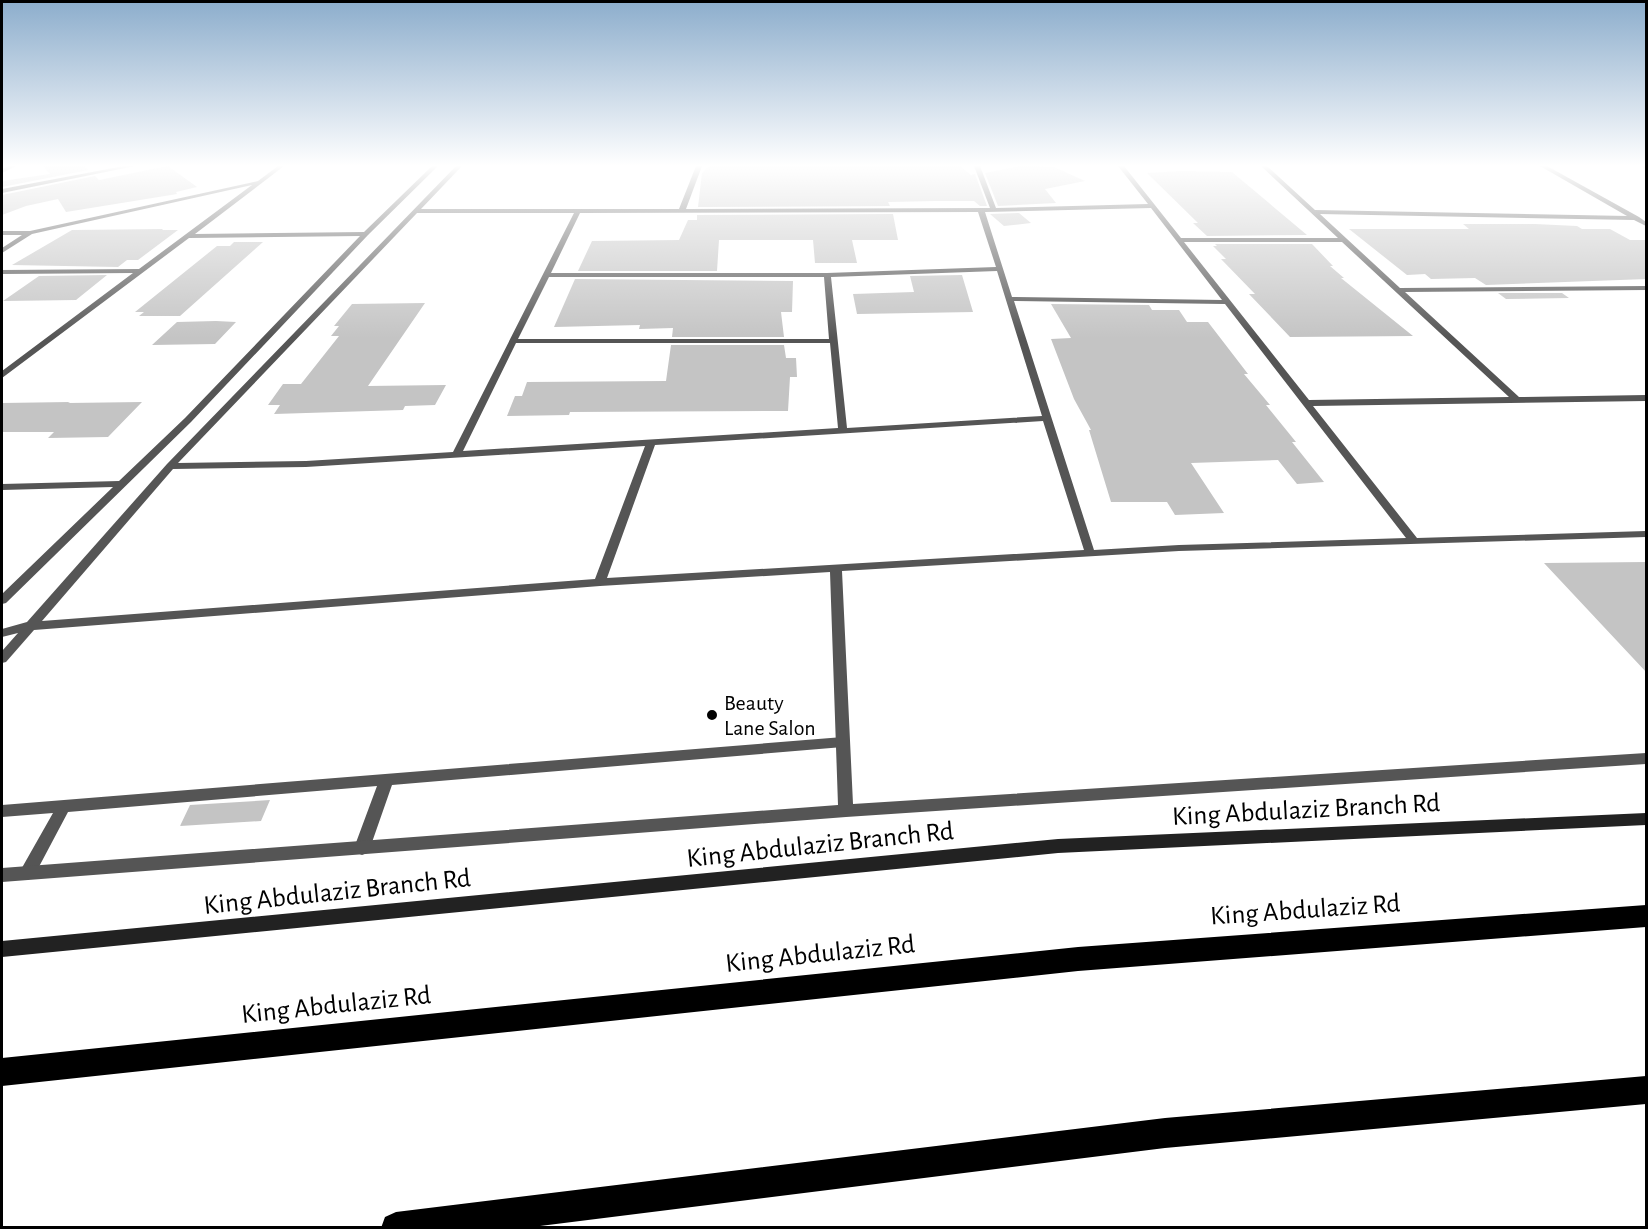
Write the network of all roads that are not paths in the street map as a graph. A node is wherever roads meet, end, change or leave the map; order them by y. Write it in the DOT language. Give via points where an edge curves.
graph roads {
  1 [pos="73,223"];
  2 [pos="204,223"];
  3 [pos="377,223"];
  4 [pos="402,223"];
  5 [pos="572,223"];
  6 [pos="985,223"];
  7 [pos="1166,223"];
  8 [pos="1326,223"];
  9 [pos="2,233"];
  10 [pos="30,233"];
  11 [pos="366,234"];
  12 [pos="187,236"];
  13 [pos="1179,240"];
  14 [pos="1344,240"];
  15 [pos="2,251"];
  16 [pos="999,269"];
  17 [pos="140,271"];
  18 [pos="2,272"];
  19 [pos="827,274"];
  20 [pos="546,275"];
  21 [pos="1647,288"];
  22 [pos="1399,290"];
  23 [pos="1009,299"];
  24 [pos="1227,302"];
  25 [pos="513,340"];
  26 [pos="834,341"];
  27 [pos="2,373"];
  28 [pos="1647,398"];
  29 [pos="1517,400"];
  30 [pos="1306,403"];
  31 [pos="1047,418"];
  32 [pos="843,431"];
  33 [pos="651,443"];
  34 [pos="456,455"];
  35 [pos="170,466"];
  36 [pos="121,484"];
  37 [pos="2,487"];
  38 [pos="1647,534"];
  39 [pos="1414,541"];
  40 [pos="1090,553"];
  41 [pos="836,568"];
  42 [pos="600,582"];
  43 [pos="2,600"];
  44 [pos="29,627"];
  45 [pos="2,633"];
  46 [pos="2,659"];
  47 [pos="843,742"];
  48 [pos="1647,759"];
  49 [pos="386,780"];
  50 [pos="64,806"];
  51 [pos="2,811"];
  52 [pos="846,811"];
  53 [pos="1647,819"];
  54 [pos="363,848"];
  55 [pos="27,873"];
  56 [pos="2,875"];
  57 [pos="1647,916"];
  58 [pos="2,949"];
  59 [pos="2,1072"];
  60 [pos="1647,1090"];
  61 [pos="396,1227"];
  1 -- 10 [label="street"];
  2 -- 12 [label="street"];
  3 -- 11 [label="street"];
  4 -- 35 [label="street"];
  5 -- 20 [label="street"];
  6 -- 16 [label="street"];
  7 -- 13 [label="street"];
  8 -- 14 [label="street"];
  9 -- 10 [label="street"];
  10 -- 15 [label="street"];
  11 -- 12 [label="street"];
  11 -- 36 [label="street"];
  12 -- 17 [label="street"];
  13 -- 14 [label="street"];
  13 -- 24 [label="street"];
  14 -- 22 [label="street"];
  16 -- 19 [label="street"];
  16 -- 23 [label="street"];
  17 -- 18 [label="street"];
  17 -- 27 [label="street"];
  19 -- 20 [label="street"];
  19 -- 26 [label="street"];
  20 -- 25 [label="street"];
  21 -- 22 [label="street"];
  22 -- 29 [label="street"];
  23 -- 24 [label="street"];
  23 -- 31 [label="street"];
  24 -- 30 [label="street"];
  25 -- 26 [label="street"];
  25 -- 34 [label="street"];
  26 -- 32 [label="street"];
  28 -- 29 [label="street"];
  29 -- 30 [label="street"];
  30 -- 39 [label="street"];
  31 -- 32 [label="street"];
  31 -- 40 [label="street"];
  32 -- 33 [label="street"];
  33 -- 34 [label="street"];
  33 -- 42 [label="street"];
  34 -- 35 [label="street" via="306,464"];
  35 -- 44 [label="street"];
  36 -- 37 [label="street"];
  36 -- 43 [label="street"];
  38 -- 39 [label="street"];
  39 -- 40 [label="street"];
  40 -- 41 [label="street"];
  41 -- 42 [label="street"];
  41 -- 47 [label="street"];
  42 -- 44 [label="street"];
  44 -- 45 [label="street"];
  44 -- 46 [label="street"];
  47 -- 49 [label="street"];
  47 -- 52 [label="street"];
  48 -- 52 [label="street"];
  49 -- 50 [label="street"];
  49 -- 54 [label="street"];
  50 -- 51 [label="street"];
  50 -- 55 [label="street"];
  52 -- 54 [label="street"];
  53 -- 58 [label="main road, King Abdulaziz Branch Rd" via="1058,846"];
  54 -- 55 [label="street"];
  55 -- 56 [label="street"];
  57 -- 59 [label="highway, King Abdulaziz Rd" via="1078,959"];
  60 -- 61 [label="highway" via="1165,1134"];
}
